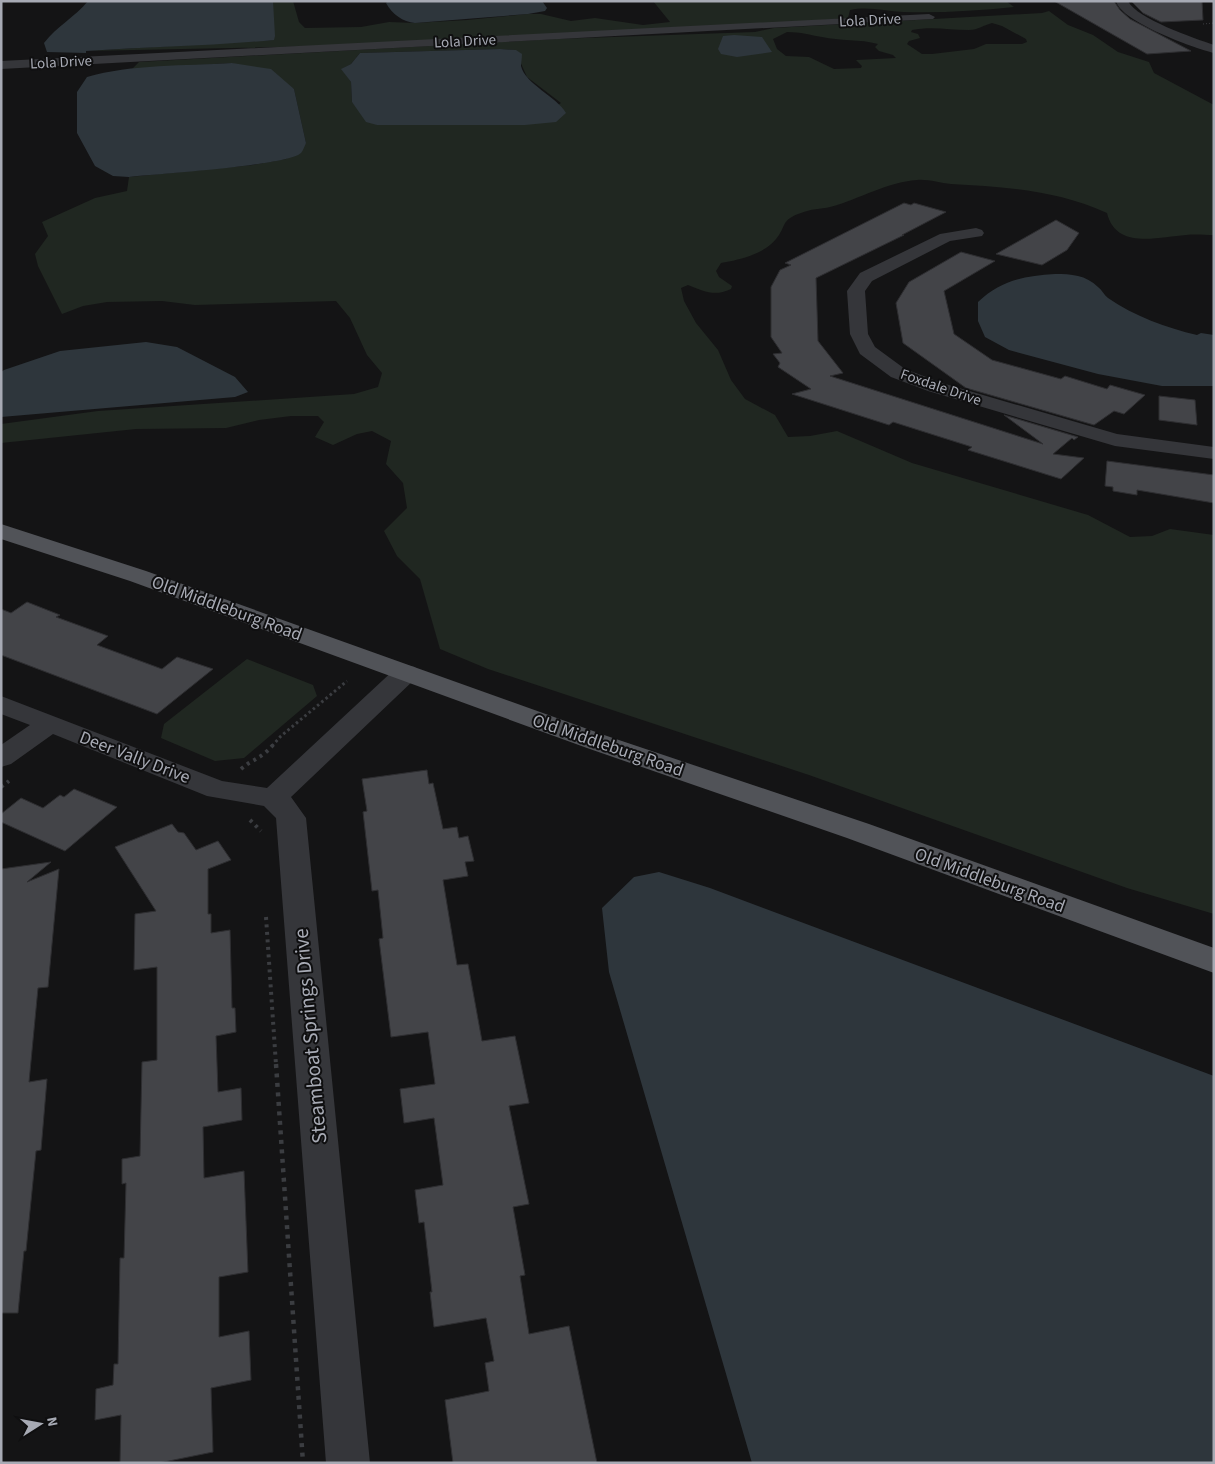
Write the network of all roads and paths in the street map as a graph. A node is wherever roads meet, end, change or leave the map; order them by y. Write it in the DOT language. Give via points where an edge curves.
graph roads {
  1 [pos="1122,1"];
  2 [pos="929,17"];
  3 [pos="1196,29"];
  4 [pos="1167,31"];
  5 [pos="1214,48"];
  6 [pos="1,65"];
  7 [pos="976,234"];
  8 [pos="1214,453"];
  9 [pos="1,531"];
  10 [pos="406,673"];
  11 [pos="1,704"];
  12 [pos="49,724"];
  13 [pos="9,766"];
  14 [pos="1,787"];
  15 [pos="273,798"];
  16 [pos="1214,961"];
  17 [pos="348,1463"];
  1 -- 4 [label="street" via="1127,10"];
  2 -- 6 [label="street, Lola Drive"];
  3 -- 4 [label="street"];
  4 -- 5 [label="street"];
  7 -- 8 [label="street, Foxdale Drive" via="946,237 866,277 856,291 859,334 867,350 898,373 935,387 1115,440"];
  9 -- 10 [label="main road, Old Middleburg Road" via="138,576"];
  10 -- 15 [label="street"];
  10 -- 16 [label="main road, Old Middleburg Road" via="858,831"];
  11 -- 12 [label="street, Deer Vally Drive"];
  12 -- 13 [label="street"];
  12 -- 15 [label="street, Deer Vally Drive" via="217,789"];
  13 -- 14 [label="path"];
  15 -- 17 [label="street, Steamboat Springs Drive" via="291,818"];
}
